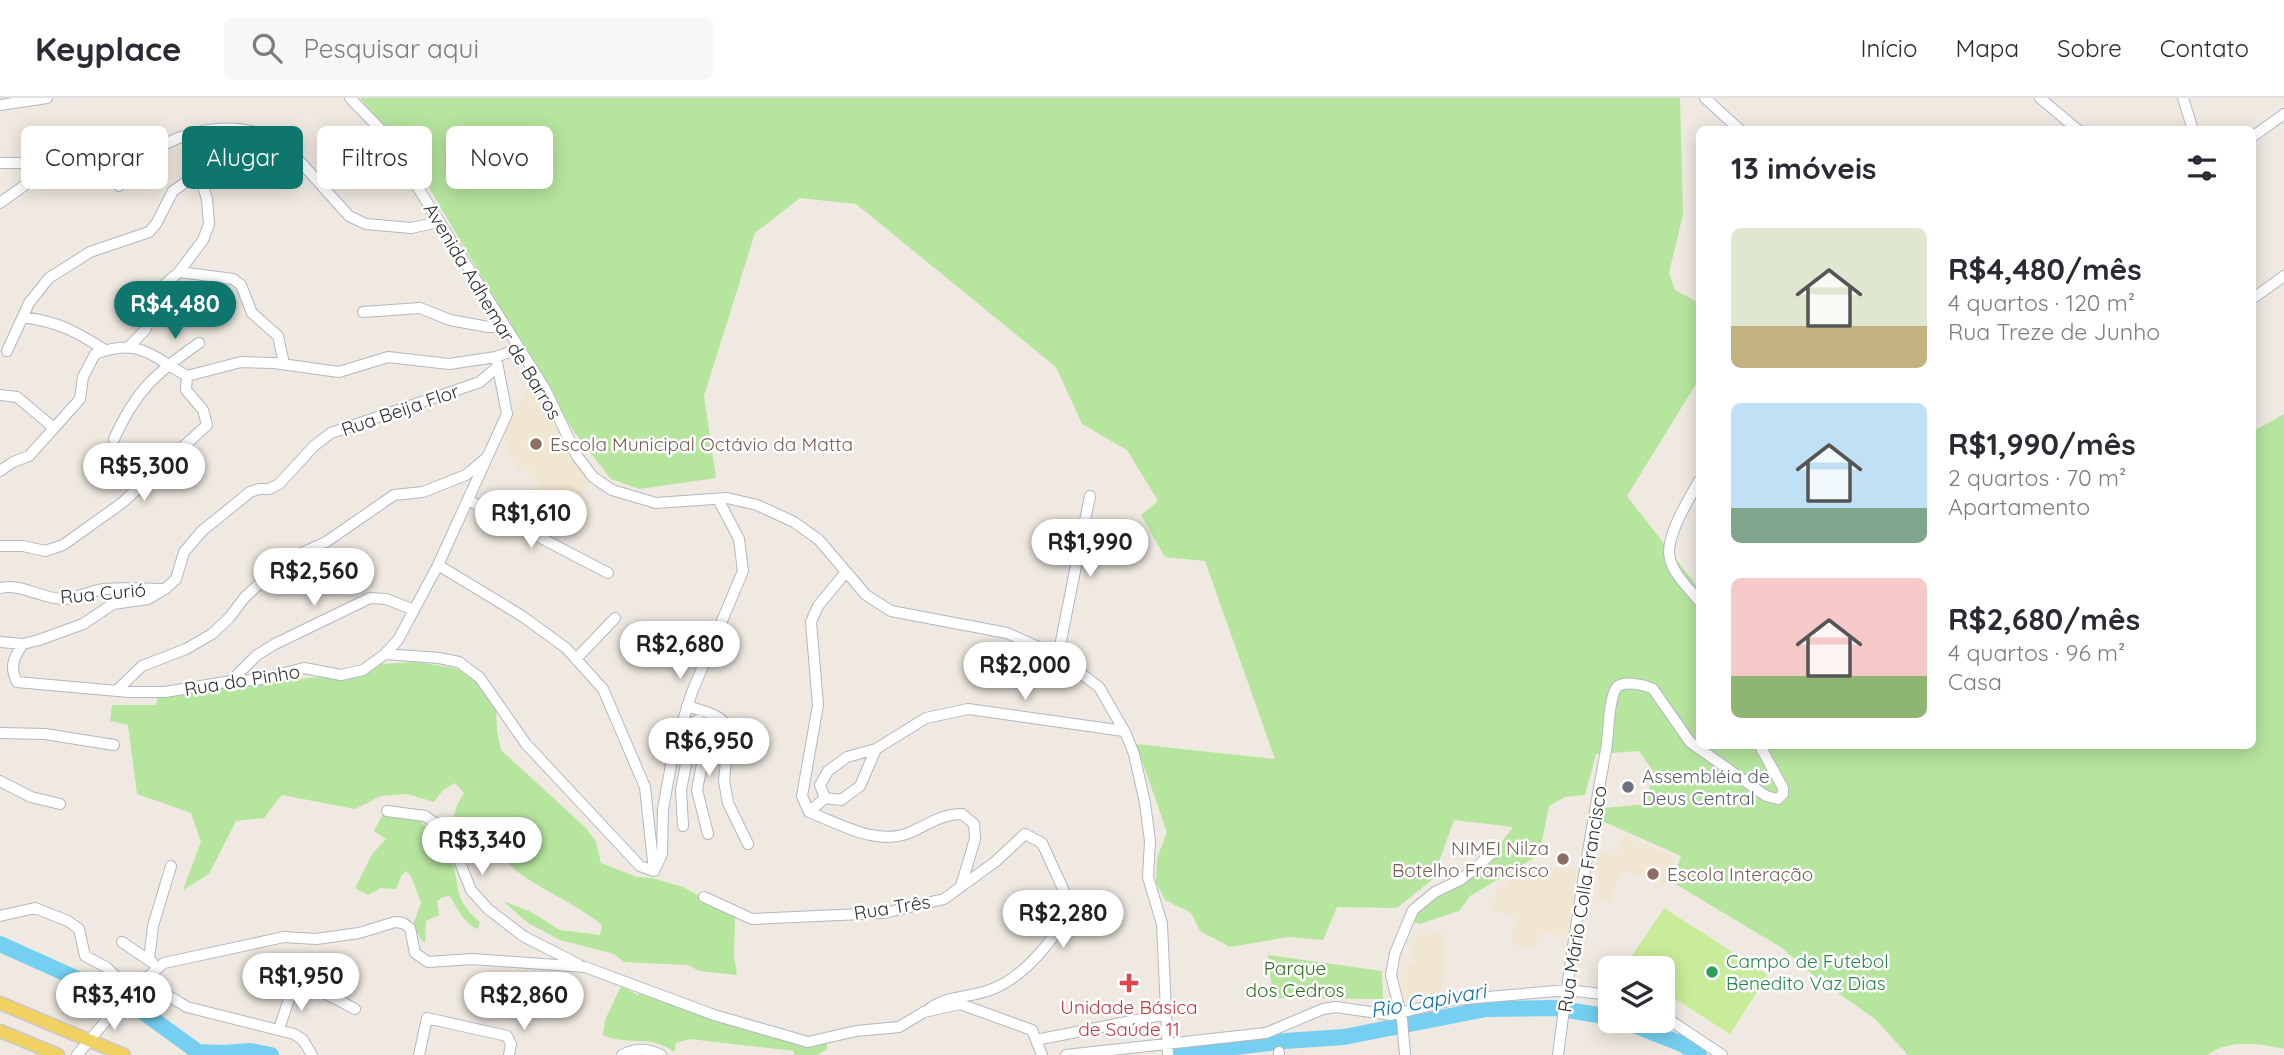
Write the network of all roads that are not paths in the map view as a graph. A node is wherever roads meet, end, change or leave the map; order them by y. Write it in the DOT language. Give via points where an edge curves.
graph roads {
  1 [pos="47,98"];
  2 [pos="350,98"];
  3 [pos="1705,98"];
  4 [pos="2040,98"];
  5 [pos="2183,98"];
  6 [pos="0,105"];
  7 [pos="2284,114"];
  8 [pos="1736,126"];
  9 [pos="2073,126"];
  10 [pos="2192,126"];
  11 [pos="2256,134"];
  12 [pos="0,163"];
  13 [pos="21,163"];
  14 [pos="303,165"];
  15 [pos="182,185"];
  16 [pos="21,188"];
  17 [pos="204,189"];
  18 [pos="0,204"];
  19 [pos="439,222"];
  20 [pos="179,272"];
  21 [pos="2284,275"];
  22 [pos="2256,296"];
  23 [pos="363,312"];
  24 [pos="23,317"];
  25 [pos="506,327"];
  26 [pos="199,343"];
  27 [pos="130,347"];
  28 [pos="519,348"];
  29 [pos="105,350"];
  30 [pos="7,351"];
  31 [pos="497,362"];
  32 [pos="284,364"];
  33 [pos="167,365"];
  34 [pos="187,376"];
  35 [pos="186,390"];
  36 [pos="0,395"];
  37 [pos="54,428"];
  38 [pos="114,439"];
  39 [pos="488,457"];
  40 [pos="0,471"];
  41 [pos="1696,487"];
  42 [pos="1090,496"];
  43 [pos="718,499"];
  44 [pos="468,500"];
  45 [pos="0,546"];
  46 [pos="438,565"];
  47 [pos="846,572"];
  48 [pos="608,573"];
  49 [pos="0,588"];
  50 [pos="165,589"];
  51 [pos="1696,597"];
  52 [pos="414,610"];
  53 [pos="615,618"];
  54 [pos="0,642"];
  55 [pos="23,644"];
  56 [pos="385,654"];
  57 [pos="1058,656"];
  58 [pos="576,659"];
  59 [pos="231,681"];
  60 [pos="116,691"];
  61 [pos="687,706"];
  62 [pos="714,721"];
  63 [pos="1124,731"];
  64 [pos="0,733"];
  65 [pos="114,745"];
  66 [pos="1696,746"];
  67 [pos="876,748"];
  68 [pos="1700,749"];
  69 [pos="1762,749"];
  70 [pos="0,781"];
  71 [pos="825,798"];
  72 [pos="60,804"];
  73 [pos="387,811"];
  74 [pos="810,812"];
  75 [pos="683,827"];
  76 [pos="708,834"];
  77 [pos="748,844"];
  78 [pos="1496,849"];
  79 [pos="171,866"];
  80 [pos="654,871"];
  81 [pos="961,887"];
  82 [pos="704,897"];
  83 [pos="0,916"];
  84 [pos="122,942"];
  85 [pos="149,960"];
  86 [pos="159,967"];
  87 [pos="585,967"];
  88 [pos="146,977"];
  89 [pos="1568,990"];
  90 [pos="1598,994"];
  91 [pos="125,998"];
  92 [pos="0,1003"];
  93 [pos="355,1009"];
  94 [pos="924,1012"];
  95 [pos="1166,1014"];
  96 [pos="1401,1016"];
  97 [pos="1675,1024"];
  98 [pos="279,1028"];
  99 [pos="0,1031"];
  100 [pos="1036,1040"];
  101 [pos="88,1041"];
  102 [pos="1168,1049"];
  103 [pos="42,1052"];
  104 [pos="58,1055"];
  105 [pos="77,1055"];
  106 [pos="124,1055"];
  107 [pos="312,1055"];
  108 [pos="419,1055"];
  109 [pos="509,1055"];
  110 [pos="622,1055"];
  111 [pos="661,1055"];
  112 [pos="1042,1055"];
  113 [pos="1066,1055"];
  114 [pos="1405,1055"];
  115 [pos="1558,1055"];
  116 [pos="1722,1055"];
  1 -- 6 [label="street"];
  2 -- 19 [label="street, Avenida Adhemar de Barros" via="382,131"];
  3 -- 8 [label="street"];
  4 -- 9 [label="street"];
  5 -- 10 [label="street"];
  7 -- 11 [label="street"];
  12 -- 13 [label="street"];
  14 -- 19 [label="street" via="349,216 366,224 411,228"];
  15 -- 24 [label="street" via="173,191 149,232 90,252 49,278"];
  16 -- 18 [label="street"];
  17 -- 20 [label="street" via="209,224"];
  19 -- 25 [label="street, Avenida Adhemar de Barros"];
  20 -- 27 [label="street" via="164,285 145,330"];
  20 -- 32 [label="street" via="233,279 241,285 252,313 278,336"];
  21 -- 22 [label="street"];
  23 -- 25 [label="street" via="419,308 450,320"];
  24 -- 29 [label="street" via="67,327"];
  24 -- 30 [label="street"];
  25 -- 28 [label="street, Avenida Adhemar de Barros"];
  26 -- 33 [label="street"];
  27 -- 29 [label="street"];
  27 -- 33 [label="street" via="152,352"];
  28 -- 31 [label="street"];
  28 -- 43 [label="street, Avenida Adhemar de Barros" via="593,477 612,490 656,503"];
  29 -- 37 [label="street" via="95,354 83,377 80,399"];
  31 -- 32 [label="street" via="449,364 388,357 339,372"];
  31 -- 39 [label="street, Rua do Pinho" via="507,414"];
  31 -- 50 [label="street, Rua Beija Flor" via="480,383 331,433 279,484 250,492 202,531 184,552 176,579"];
  32 -- 34 [label="street" via="241,362"];
  33 -- 34 [label="street"];
  33 -- 35 [label="street"];
  33 -- 38 [label="street" via="127,409"];
  34 -- 35 [label="street"];
  35 -- 45 [label="street" via="203,410 207,425 122,503 63,545 45,551"];
  36 -- 37 [label="street" via="17,397"];
  37 -- 40 [label="street" via="29,456"];
  39 -- 44 [label="street, Rua do Pinho"];
  39 -- 60 [label="street" via="466,474 423,492 394,495 326,542 286,560 212,634 142,666"];
  41 -- 51 [label="street" via="1679,518 1669,558"];
  42 -- 57 [label="street"];
  43 -- 47 [label="street, Avenida Adhemar de Barros" via="757,505 794,523 819,540"];
  43 -- 61 [label="street" via="739,539 743,571"];
  44 -- 46 [label="street, Rua do Pinho"];
  44 -- 48 [label="street"];
  46 -- 52 [label="street, Rua do Pinho"];
  46 -- 58 [label="street" via="522,616"];
  47 -- 57 [label="street, Avenida Adhemar de Barros" via="866,595 891,611 1007,633"];
  47 -- 74 [label="street" via="810,622 818,705 802,796"];
  49 -- 50 [label="street, Rua Curió" via="59,599 105,589"];
  50 -- 55 [label="street" via="148,598 113,604 83,624"];
  52 -- 56 [label="street, Rua do Pinho"];
  52 -- 59 [label="street" via="370,598 275,644"];
  53 -- 58 [label="street"];
  54 -- 55 [label="street"];
  55 -- 60 [label="street, Rua do Pinho" via="14,657 12,672 17,682"];
  56 -- 59 [label="street, Rua do Pinho" via="363,670 341,675 304,668 257,680"];
  56 -- 80 [label="street" via="459,662 480,678 526,744 640,866"];
  57 -- 63 [label="street, Avenida Adhemar de Barros" via="1099,687"];
  58 -- 80 [label="street" via="603,689 645,787"];
  59 -- 60 [label="street, Rua do Pinho" via="165,692"];
  61 -- 62 [label="street"];
  61 -- 80 [label="street" via="663,809 663,854"];
  62 -- 75 [label="street" via="694,722 681,790"];
  62 -- 76 [label="street" via="697,790"];
  62 -- 77 [label="street" via="726,722 729,729 724,781 727,803"];
  63 -- 67 [label="street" via="968,709 926,718"];
  63 -- 95 [label="street, Avenida Adhemar de Barros" via="1149,826 1148,877 1162,924"];
  64 -- 65 [label="street" via="45,734"];
  66 -- 89 [label="street, Rua Mário Colla Francisco" via="1653,689 1647,685 1617,687"];
  67 -- 71 [label="street" via="860,786 841,800"];
  67 -- 71 [label="street" via="847,757 828,771 820,785"];
  68 -- 69 [label="street, Rua Mário Colla Francisco" via="1766,796 1778,799 1783,788"];
  70 -- 72 [label="street" via="31,797"];
  71 -- 74 [label="street"];
  73 -- 87 [label="street" via="425,816 438,825 450,838 471,890 488,909 523,936"];
  74 -- 81 [label="street" via="875,836 907,834 948,814 962,814 974,824 975,839"];
  78 -- 96 [label="street" via="1460,880 1413,910 1391,975"];
  79 -- 85 [label="street" via="152,926"];
  81 -- 82 [label="street, Rua Três" via="944,899 884,913 752,919"];
  81 -- 94 [label="street, Rua Três" via="1026,834 1042,843 1070,904 1051,941 1010,980 990,990 941,1000"];
  83 -- 91 [label="street" via="35,908 68,921 79,929 85,956 106,968"];
  84 -- 85 [label="street"];
  85 -- 86 [label="street"];
  86 -- 87 [label="street" via="284,937 327,938 395,922 410,928 415,953 428,962 472,959"];
  86 -- 88 [label="street"];
  87 -- 94 [label="street" via="714,1016 808,1042 899,1027"];
  88 -- 91 [label="street"];
  88 -- 98 [label="street" via="187,1007"];
  89 -- 90 [label="street"];
  89 -- 96 [label="street" via="1453,1000"];
  89 -- 115 [label="street, Rua Mário Colla Francisco"];
  91 -- 101 [label="street"];
  92 -- 101 [label="main road"];
  93 -- 98 [label="street" via="328,994 293,987"];
  94 -- 100 [label="street" via="960,1004 1032,1030"];
  95 -- 100 [label="street"];
  95 -- 102 [label="street, Avenida Adhemar de Barros"];
  96 -- 102 [label="street" via="1336,1007 1266,1033"];
  96 -- 114 [label="street"];
  97 -- 116 [label="street"];
  98 -- 107 [label="street" via="303,1040"];
  99 -- 103 [label="main road"];
  100 -- 112 [label="street"];
  101 -- 105 [label="street"];
  101 -- 106 [label="main road"];
  102 -- 113 [label="street"];
  103 -- 104 [label="main road"];
  108 -- 109 [label="street" via="427,1018 499,1034 510,1039"];
  110 -- 111 [label="street" via="640,1049"];
}
